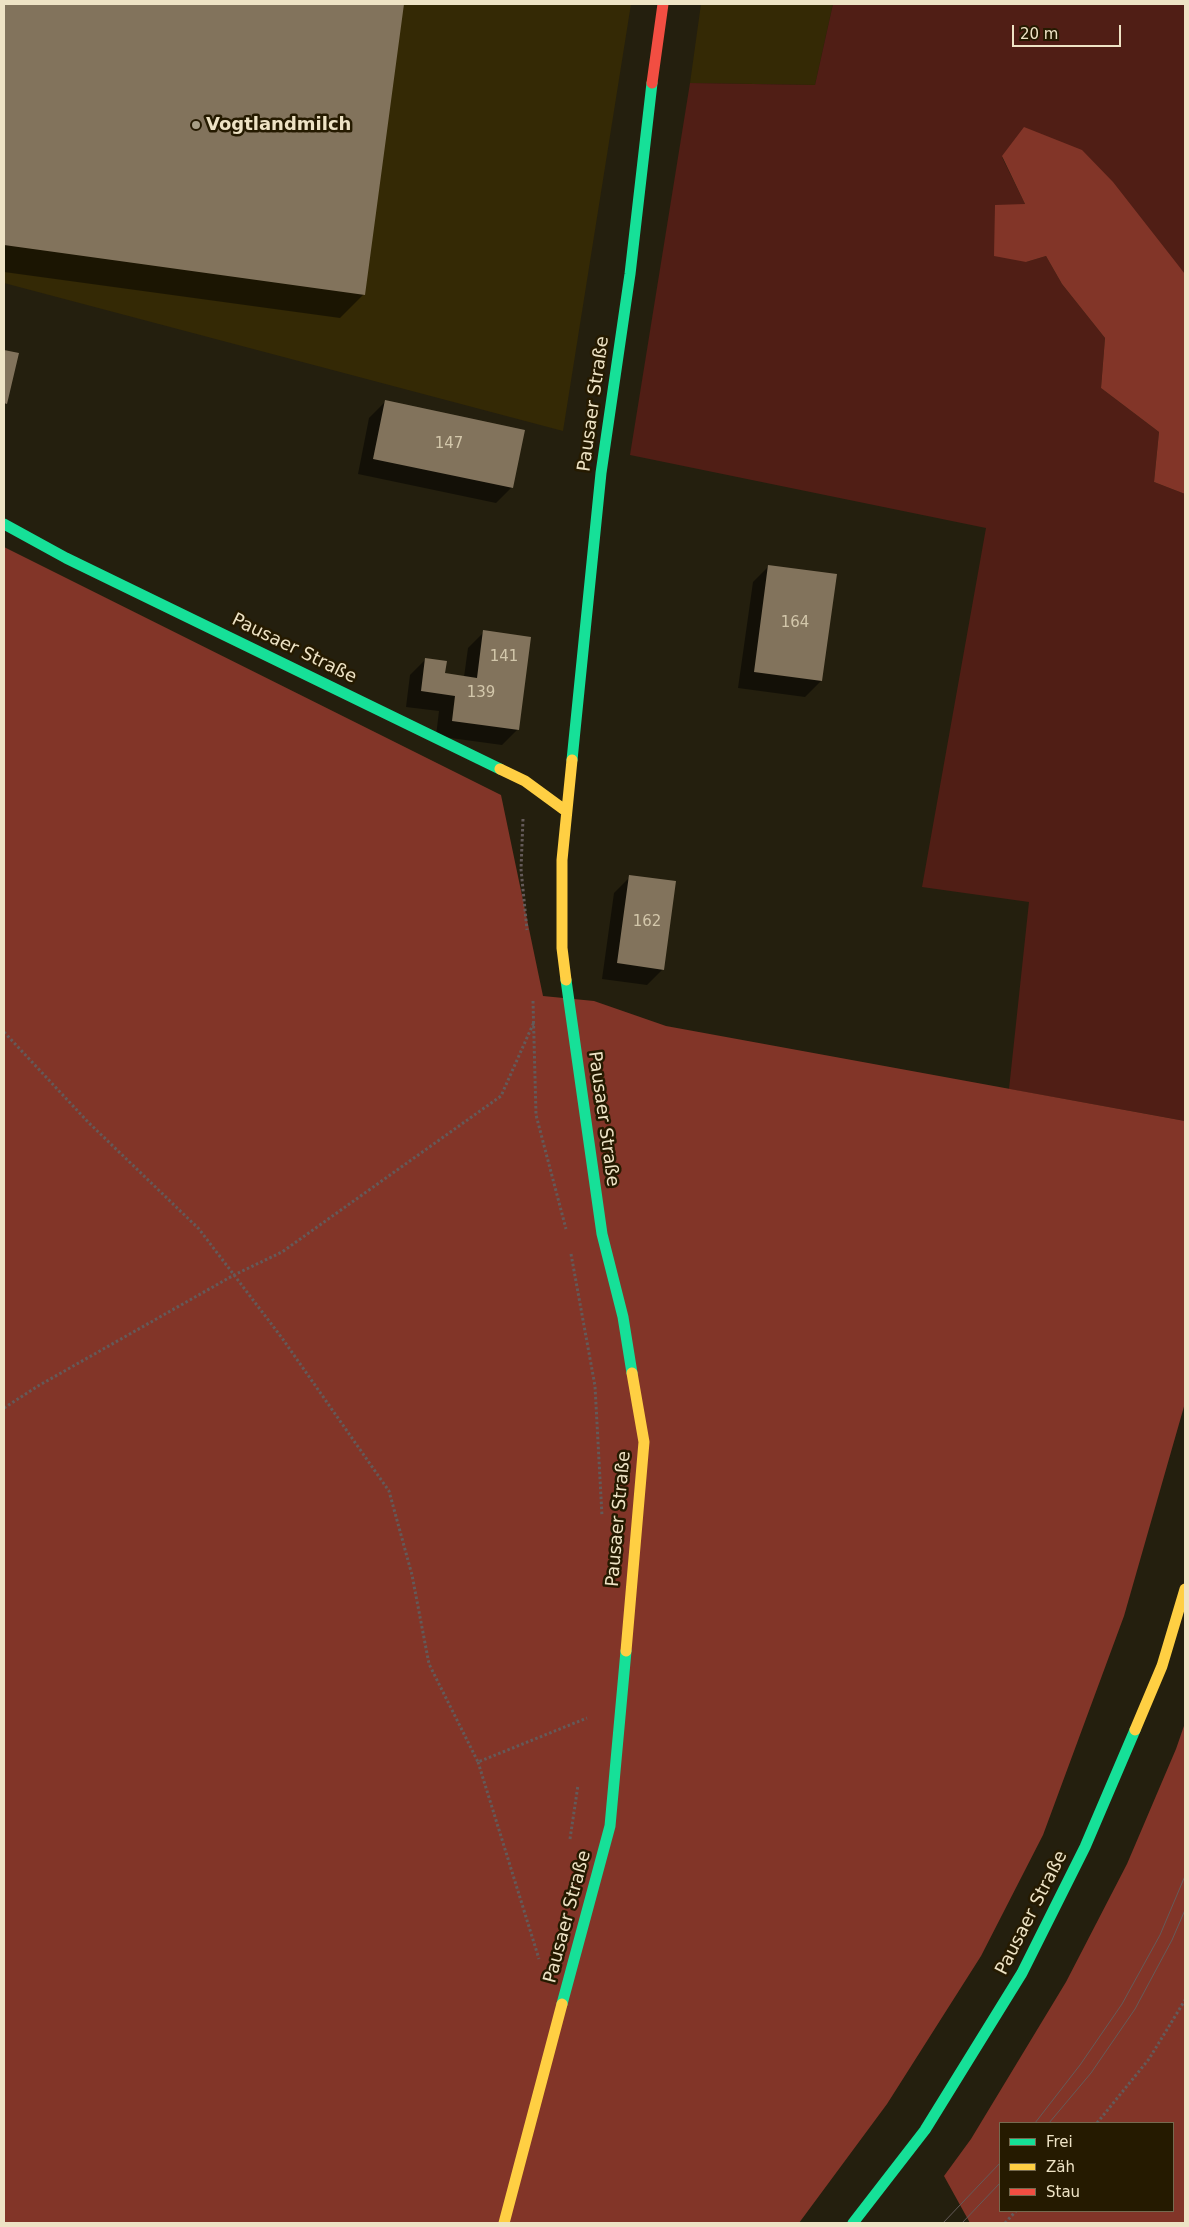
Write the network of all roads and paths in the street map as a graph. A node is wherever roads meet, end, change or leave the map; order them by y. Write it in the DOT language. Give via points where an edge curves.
graph roads {
  1 [pos="663,4"];
  2 [pos="4,524"];
  3 [pos="525,781"];
  4 [pos="566,811"];
  5 [pos="527,935"];
  6 [pos="532,991"];
  7 [pos="535,1020"];
  8 [pos="4,1032"];
  9 [pos="567,1234"];
  10 [pos="571,1253"];
  11 [pos="234,1275"];
  12 [pos="4,1408"];
  13 [pos="603,1523"];
  14 [pos="1185,1589"];
  15 [pos="588,1708"];
  16 [pos="587,1718"];
  17 [pos="586,1728"];
  18 [pos="478,1762"];
  19 [pos="578,1784"];
  20 [pos="570,1840"];
  21 [pos="540,1961"];
  22 [pos="1185,2000"];
  23 [pos="1098,2122"];
  24 [pos="1015,2212"];
  25 [pos="504,2223"];
  26 [pos="853,2223"];
  27 [pos="1004,2223"];
  1 -- 4 [label="street, Pausaer Straße" via="630,274 601,473"];
  2 -- 3 [label="street, Pausaer Straße" via="66,558"];
  3 -- 4 [label="street, Pausaer Straße"];
  3 -- 5 [label="path" via="521,869"];
  4 -- 25 [label="street, Pausaer Straße" via="562,860 562,948 602,1234 623,1317 644,1442 610,1826"];
  6 -- 7 [label="path"];
  7 -- 9 [label="path" via="536,1115"];
  7 -- 11 [label="path" via="501,1096 282,1252"];
  8 -- 11 [label="path" via="88,1122 199,1229"];
  10 -- 13 [label="path" via="595,1386"];
  11 -- 12 [label="path"];
  11 -- 18 [label="path" via="389,1490 412,1575 429,1664"];
  14 -- 26 [label="street, Pausaer Straße" via="1162,1666 1085,1847 1022,1973 924,2130"];
  15 -- 16 [label="path"];
  16 -- 17 [label="path"];
  16 -- 18 [label="path"];
  18 -- 21 [label="path"];
  19 -- 20 [label="path"];
  22 -- 23 [label="path" via="1149,2059"];
  24 -- 27 [label="path"];
}
